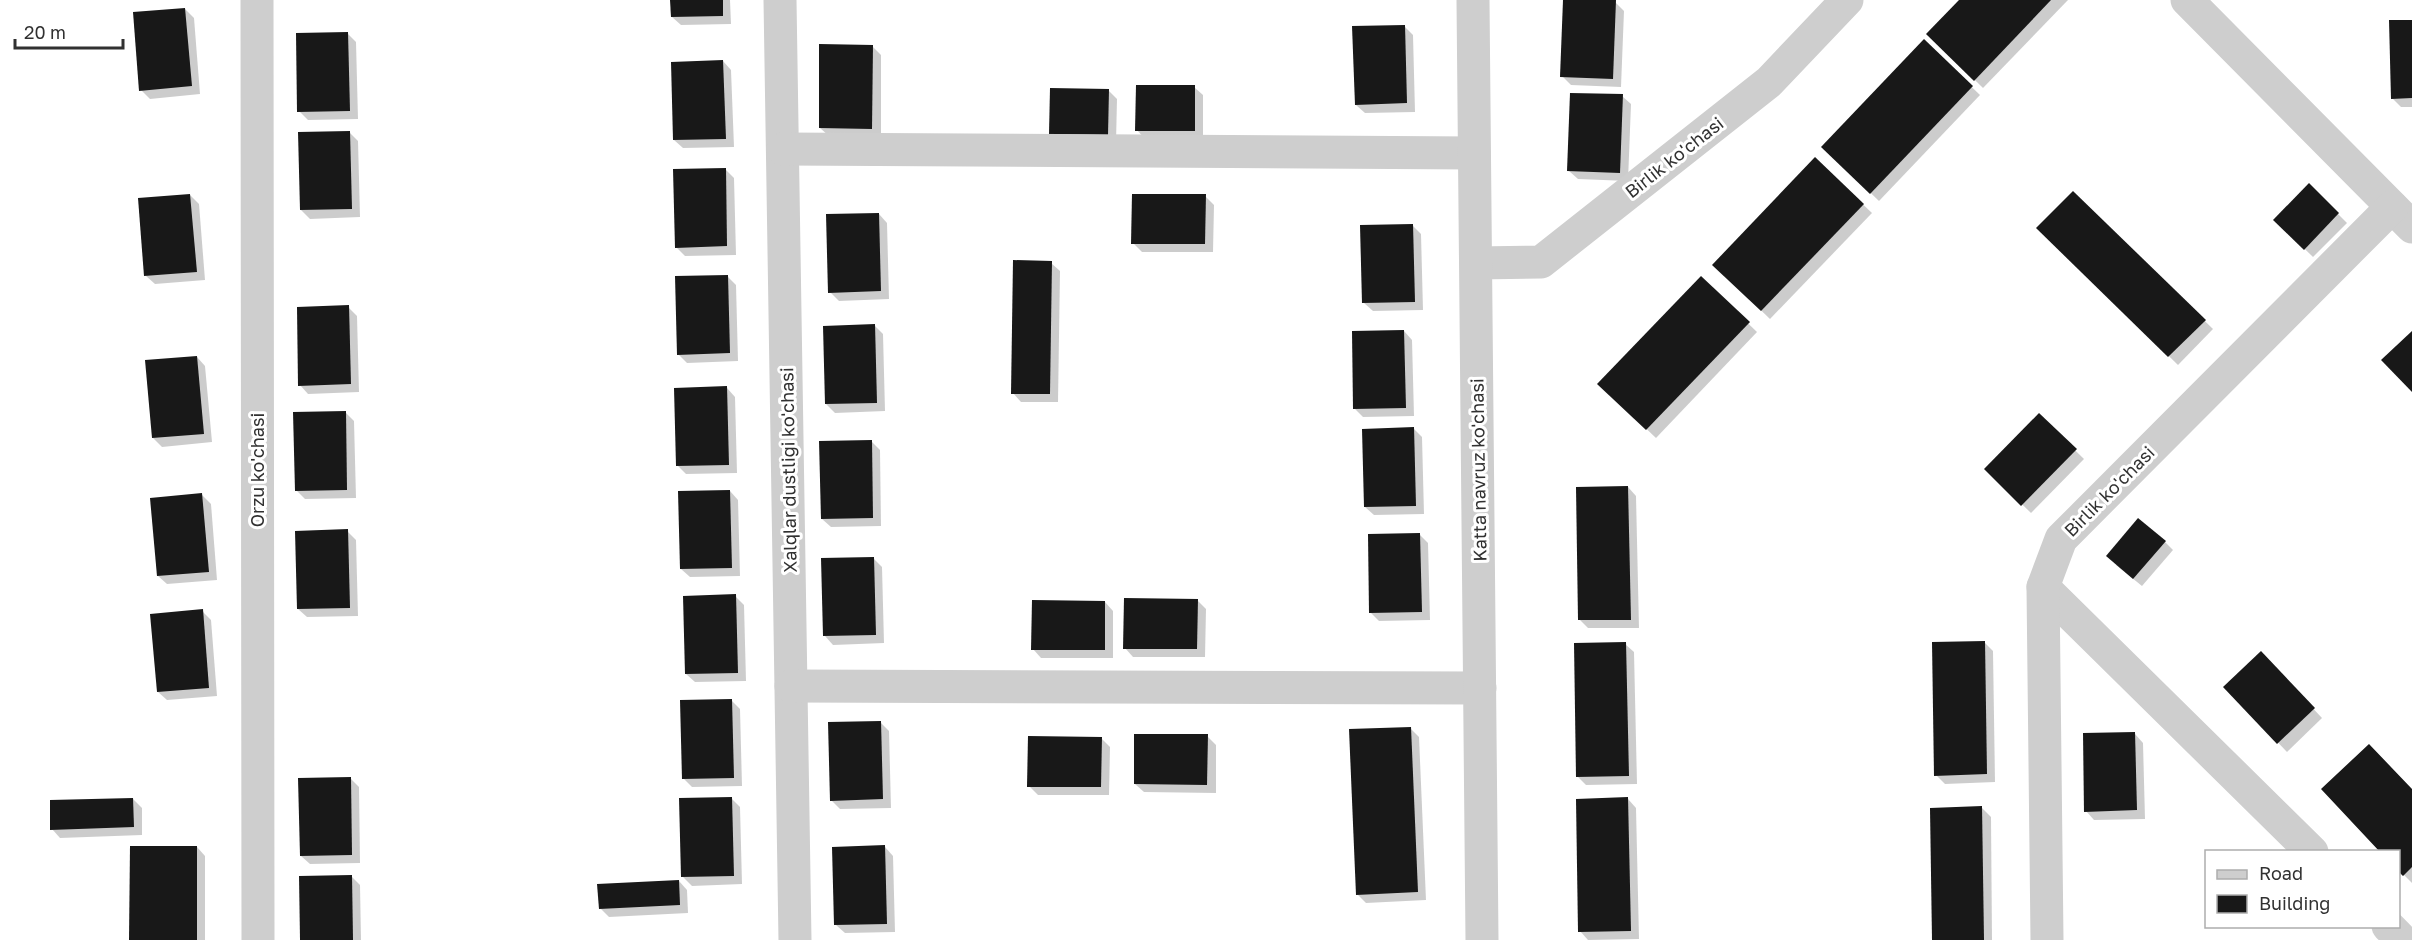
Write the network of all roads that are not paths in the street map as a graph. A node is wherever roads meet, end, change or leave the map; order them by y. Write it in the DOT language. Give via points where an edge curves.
graph roads {
  1 [pos="257,0"];
  2 [pos="780,0"];
  3 [pos="1473,0"];
  4 [pos="1847,0"];
  5 [pos="2187,0"];
  6 [pos="783,149"];
  7 [pos="1474,153"];
  8 [pos="2402,217"];
  9 [pos="1476,263"];
  10 [pos="2043,587"];
  11 [pos="791,686"];
  12 [pos="1480,688"];
  13 [pos="2310,850"];
  14 [pos="2389,928"];
  15 [pos="258,940"];
  16 [pos="795,940"];
  17 [pos="1482,940"];
  18 [pos="2047,940"];
  19 [pos="2402,940"];
  1 -- 15 [label="street, Orzu ko'chasi"];
  2 -- 6 [label="street, Xalqlar dustligi ko'chasi"];
  3 -- 7 [label="street, Katta navruz ko'chasi"];
  4 -- 9 [label="street, Birlik ko'chasi" via="1769,82 1540,262"];
  5 -- 8 [label="street, Birlik ko'chasi"];
  6 -- 7 [label="street"];
  6 -- 11 [label="street, Xalqlar dustligi ko'chasi"];
  7 -- 9 [label="street, Katta navruz ko'chasi"];
  8 -- 10 [label="street, Birlik ko'chasi" via="2061,538"];
  9 -- 12 [label="street, Katta navruz ko'chasi"];
  10 -- 13 [label="street"];
  10 -- 18 [label="street, Birlik ko'chasi"];
  11 -- 12 [label="street"];
  11 -- 16 [label="street, Xalqlar dustligi ko'chasi"];
  12 -- 17 [label="street, Katta navruz ko'chasi"];
  14 -- 19 [label="street"];
}
